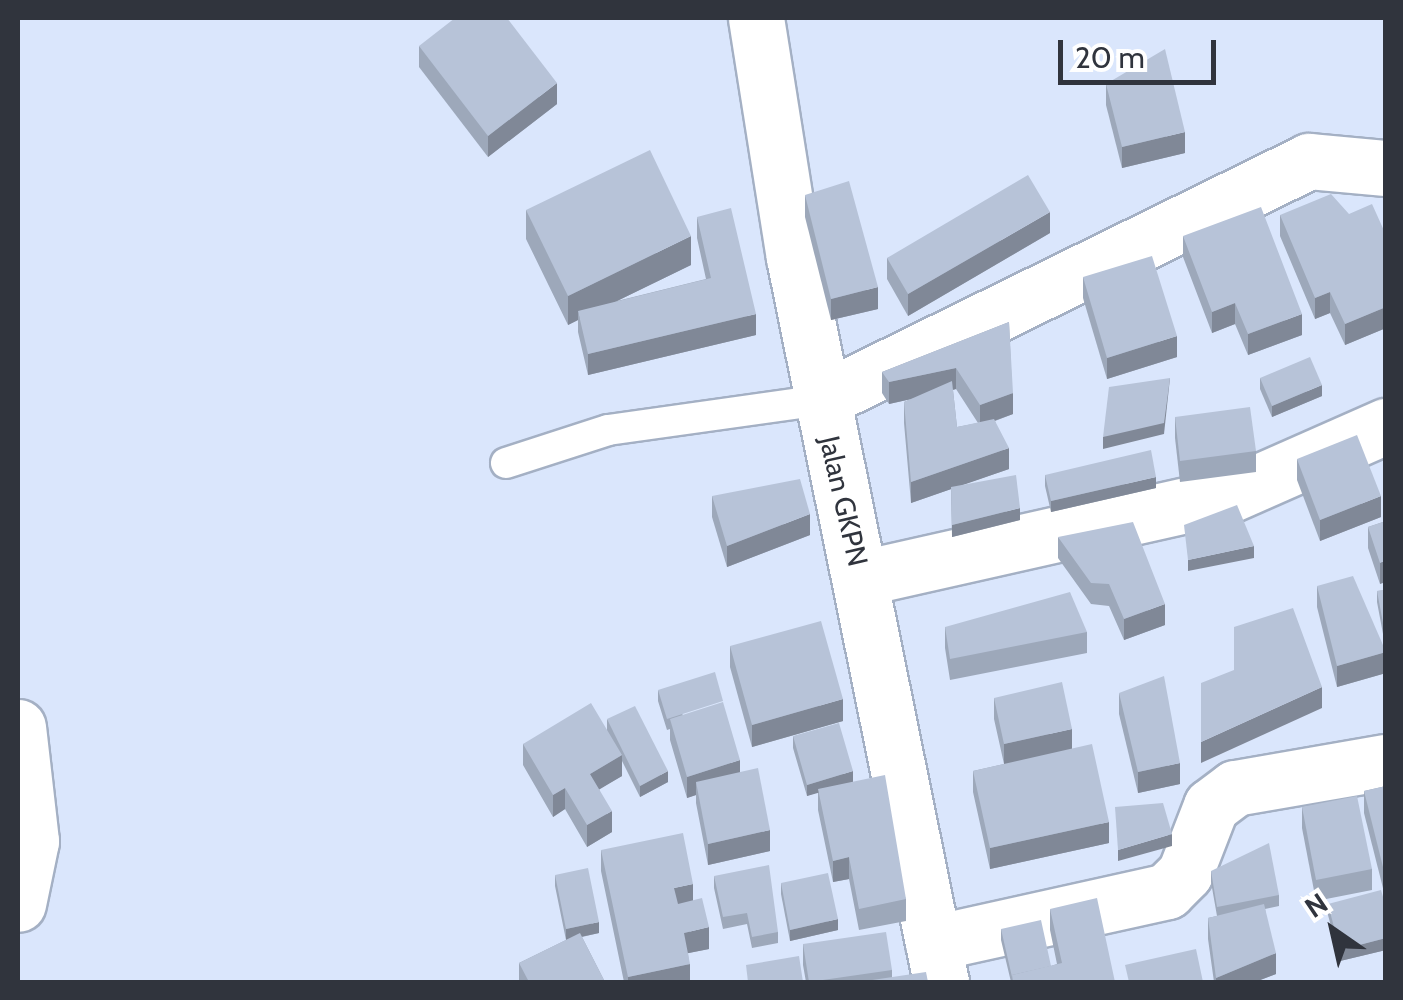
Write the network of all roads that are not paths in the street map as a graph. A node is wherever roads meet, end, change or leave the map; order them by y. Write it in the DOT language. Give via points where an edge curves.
graph roads {
  1 [pos="756,18"];
  2 [pos="1386,168"];
  3 [pos="821,400"];
  4 [pos="1386,426"];
  5 [pos="506,463"];
  6 [pos="862,578"];
  7 [pos="18,727"];
  8 [pos="1386,762"];
  9 [pos="18,904"];
  10 [pos="937,963"];
  1 -- 3 [label="street, Jalan GKPN"];
  2 -- 3 [label="street" via="1310,161"];
  3 -- 5 [label="lane" via="608,430"];
  3 -- 6 [label="street, Jalan GKPN"];
  4 -- 6 [label="street" via="1228,496"];
  6 -- 10 [label="street, Jalan GKPN"];
  7 -- 9 [label="street" via="32,841"];
  8 -- 10 [label="street" via="1235,788 1211,806 1185,873 1167,891"];
}
